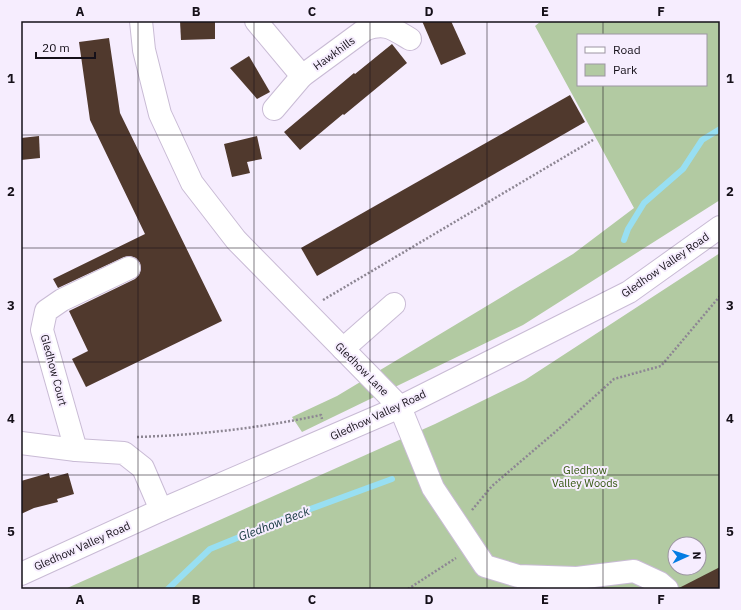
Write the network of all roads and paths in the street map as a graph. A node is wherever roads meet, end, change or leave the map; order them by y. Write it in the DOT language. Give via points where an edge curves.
graph roads {
  1 [pos="141,21"];
  2 [pos="256,21"];
  3 [pos="410,39"];
  4 [pos="302,76"];
  5 [pos="274,109"];
  6 [pos="593,140"];
  7 [pos="720,227"];
  8 [pos="130,268"];
  9 [pos="720,296"];
  10 [pos="394,304"];
  11 [pos="305,310"];
  12 [pos="343,349"];
  13 [pos="400,407"];
  14 [pos="134,437"];
  15 [pos="330,437"];
  16 [pos="21,443"];
  17 [pos="76,450"];
  18 [pos="161,510"];
  19 [pos="459,526"];
  20 [pos="473,547"];
  21 [pos="21,574"];
  22 [pos="408,589"];
  23 [pos="667,589"];
  1 -- 11 [label="street, Gledhow Lane" via="144,50 160,114 192,183 236,240"];
  2 -- 4 [label="street, Hawkhills"];
  3 -- 4 [label="street, Hawkhills" via="391,28 378,25 366,29"];
  4 -- 5 [label="street, Hawkhills"];
  6 -- 11 [label="path"];
  7 -- 13 [label="street, Gledhow Valley Road" via="629,292"];
  8 -- 17 [label="street, Gledhow Court" via="62,300 46,311 42,330"];
  9 -- 19 [label="path" via="661,366 614,379 492,486"];
  10 -- 12 [label="street"];
  11 -- 12 [label="street, Gledhow Lane"];
  12 -- 13 [label="street, Gledhow Lane"];
  13 -- 15 [label="street, Gledhow Valley Road"];
  13 -- 19 [label="street, Gledhow Lane" via="433,488"];
  14 -- 15 [label="path" via="231,430 321,415"];
  15 -- 18 [label="street, Gledhow Valley Road"];
  16 -- 17 [label="street"];
  17 -- 18 [label="street" via="124,453 143,468"];
  18 -- 21 [label="street, Gledhow Valley Road"];
  19 -- 20 [label="street, Gledhow Lane"];
  20 -- 22 [label="path"];
  20 -- 23 [label="street, Gledhow Lane" via="486,566 518,576 577,578 634,571"];
}
